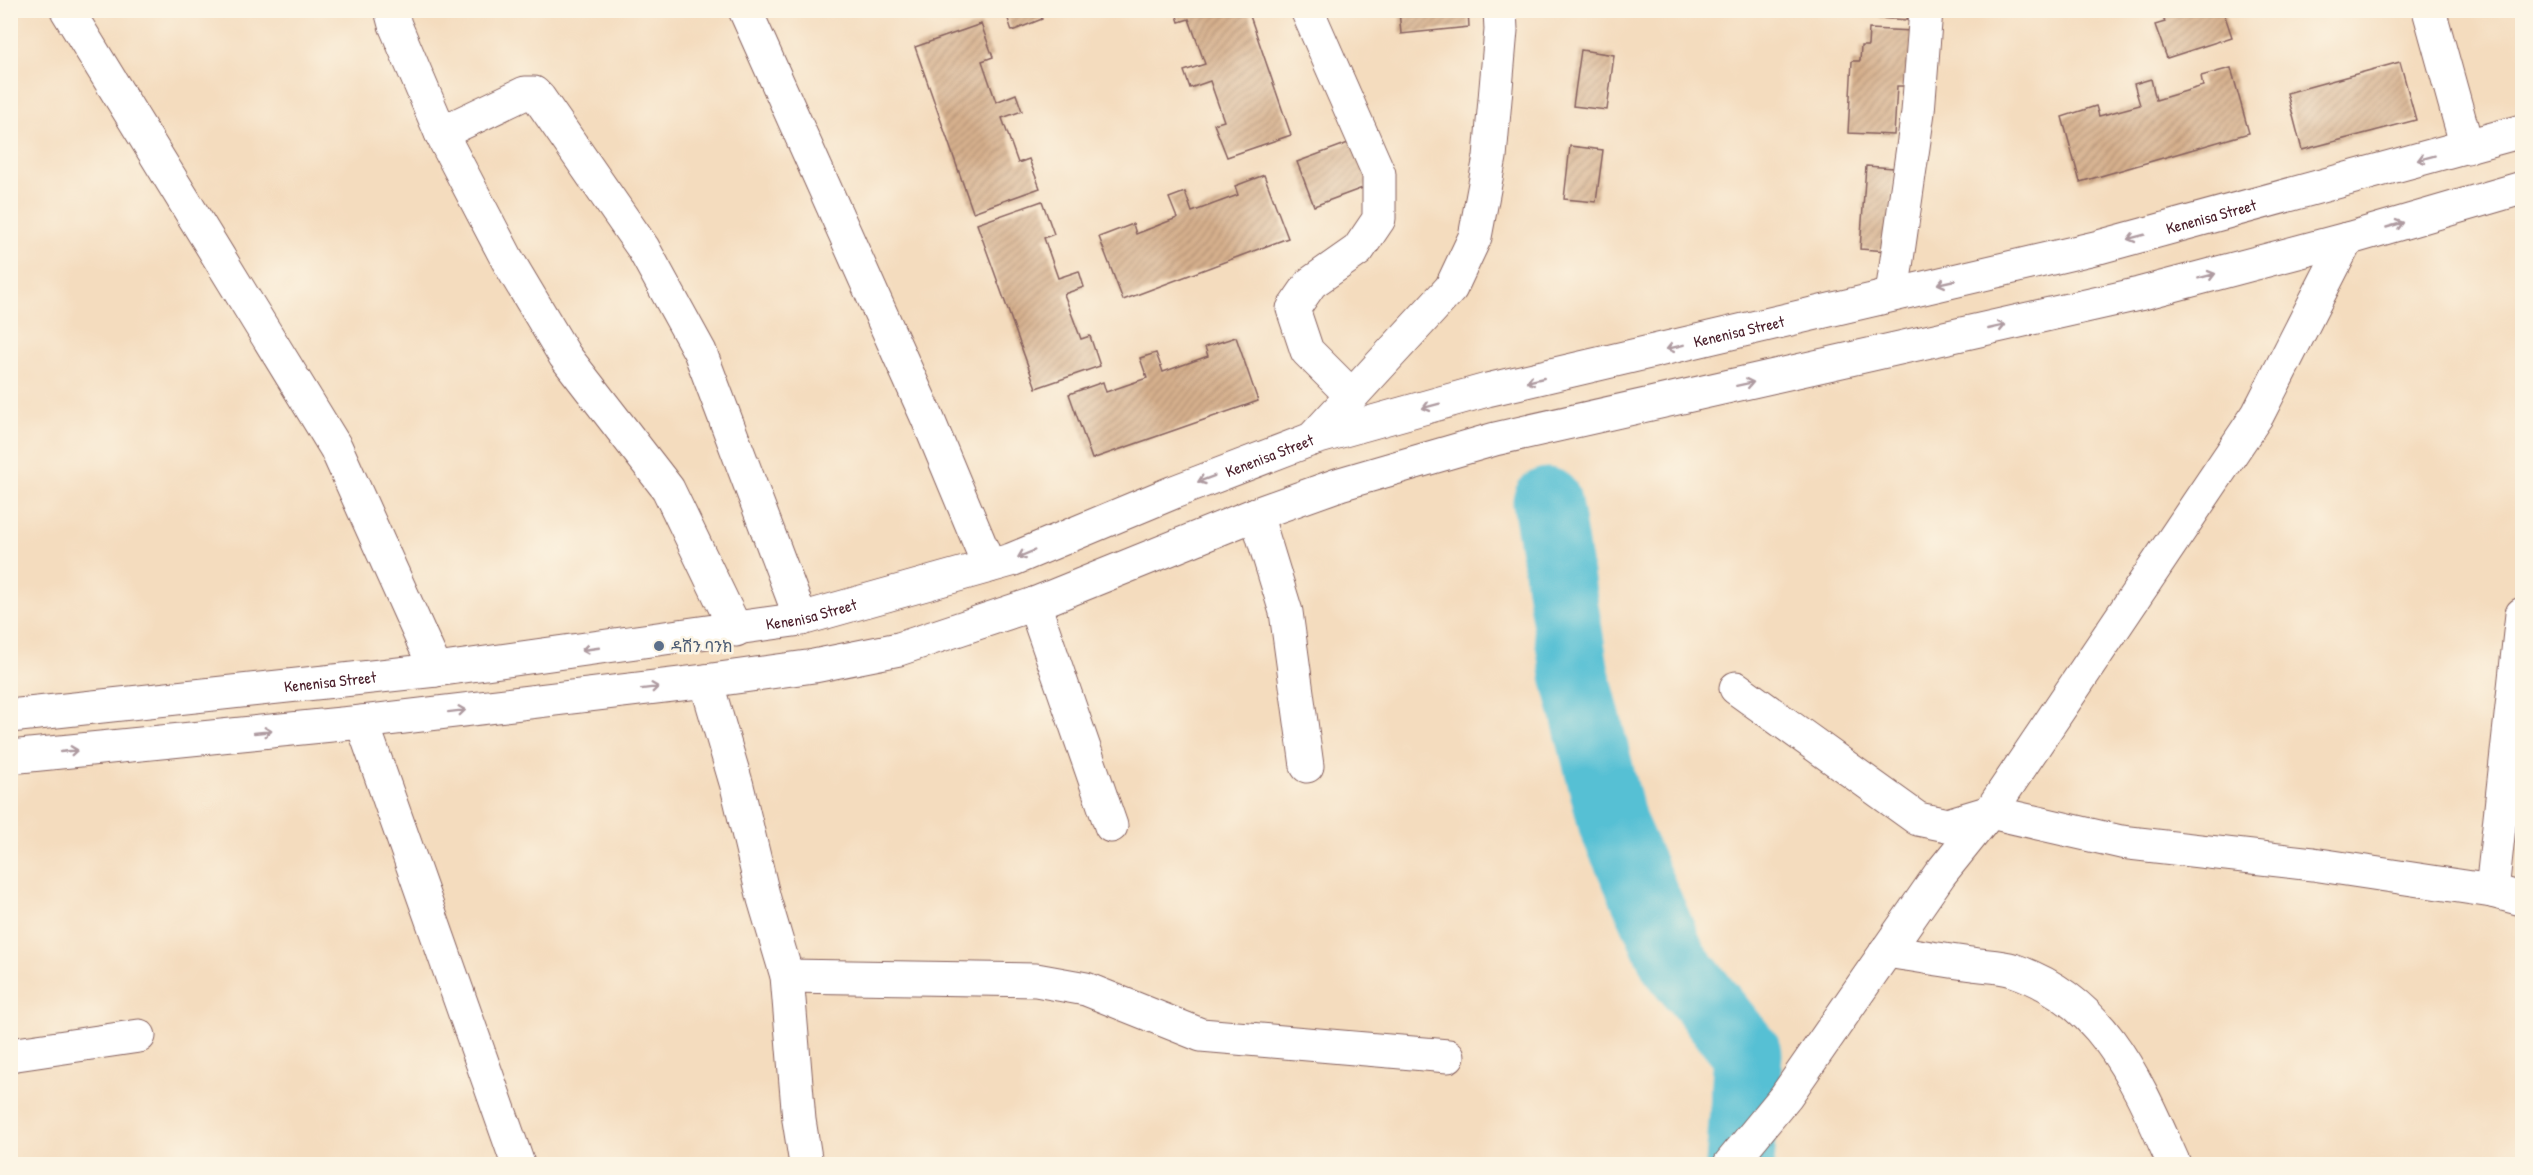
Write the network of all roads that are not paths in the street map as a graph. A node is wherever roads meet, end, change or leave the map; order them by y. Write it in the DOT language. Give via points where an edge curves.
graph roads {
  1 [pos="67,10"];
  2 [pos="391,10"];
  3 [pos="745,10"];
  4 [pos="1307,10"];
  5 [pos="1500,10"];
  6 [pos="1926,10"];
  7 [pos="2429,10"];
  8 [pos="2523,131"];
  9 [pos="441,133"];
  10 [pos="2467,147"];
  11 [pos="2523,188"];
  12 [pos="2347,239"];
  13 [pos="1892,294"];
  14 [pos="1352,396"];
  15 [pos="1312,439"];
  16 [pos="1256,514"];
  17 [pos="989,566"];
  18 [pos="1034,604"];
  19 [pos="2523,614"];
  20 [pos="801,619"];
  21 [pos="736,630"];
  22 [pos="436,670"];
  23 [pos="706,681"];
  24 [pos="1736,688"];
  25 [pos="10,716"];
  26 [pos="362,722"];
  27 [pos="10,757"];
  28 [pos="1307,766"];
  29 [pos="1990,812"];
  30 [pos="1111,826"];
  31 [pos="2507,895"];
  32 [pos="1886,951"];
  33 [pos="787,976"];
  34 [pos="140,1036"];
  35 [pos="10,1055"];
  36 [pos="1448,1056"];
  37 [pos="518,1164"];
  38 [pos="806,1164"];
  39 [pos="1730,1164"];
  40 [pos="2174,1164"];
  1 -- 22 [label="street" via="336,448"];
  2 -- 9 [label="street"];
  3 -- 17 [label="street" via="927,417"];
  4 -- 14 [label="street" via="1379,174 1379,219 1358,250 1311,283 1293,309 1307,351"];
  5 -- 14 [label="street" via="1490,157 1475,237 1451,288"];
  6 -- 13 [label="street" via="1918,112"];
  7 -- 10 [label="street"];
  8 -- 10 [label="street, Kenenisa Street"];
  9 -- 20 [label="street" via="525,93 534,93 539,98 643,248 700,352"];
  9 -- 21 [label="street" via="507,259 565,356 668,489"];
  10 -- 13 [label="street, Kenenisa Street, one-way" via="2099,247"];
  12 -- 11 [label="street, one-way"];
  16 -- 12 [label="street, one-way" via="1340,484 1495,439 2139,294"];
  12 -- 29 [label="street" via="2258,414"];
  13 -- 15 [label="street, Kenenisa Street, one-way" via="1487,390"];
  14 -- 15 [label="street"];
  15 -- 17 [label="street, Kenenisa Street, one-way"];
  16 -- 18 [label="street"];
  16 -- 28 [label="street" via="1286,612"];
  17 -- 20 [label="street, Kenenisa Street"];
  18 -- 23 [label="street" via="899,649"];
  18 -- 30 [label="street"];
  19 -- 31 [label="street"];
  20 -- 21 [label="street, Kenenisa Street"];
  21 -- 22 [label="street, Kenenisa Street, one-way"];
  22 -- 25 [label="street, Kenenisa Street"];
  26 -- 23 [label="street, one-way"];
  23 -- 33 [label="street"];
  24 -- 29 [label="street" via="1918,819 1947,825"];
  27 -- 26 [label="street, one-way"];
  26 -- 37 [label="street"];
  29 -- 31 [label="street" via="2121,842 2313,864"];
  29 -- 32 [label="street"];
  32 -- 39 [label="street" via="1786,1096"];
  32 -- 40 [label="street" via="2012,970 2048,986 2086,1013 2113,1043"];
  33 -- 36 [label="street" via="1036,980 1086,989 1201,1035"];
  33 -- 38 [label="street"];
  34 -- 35 [label="street"];
}
